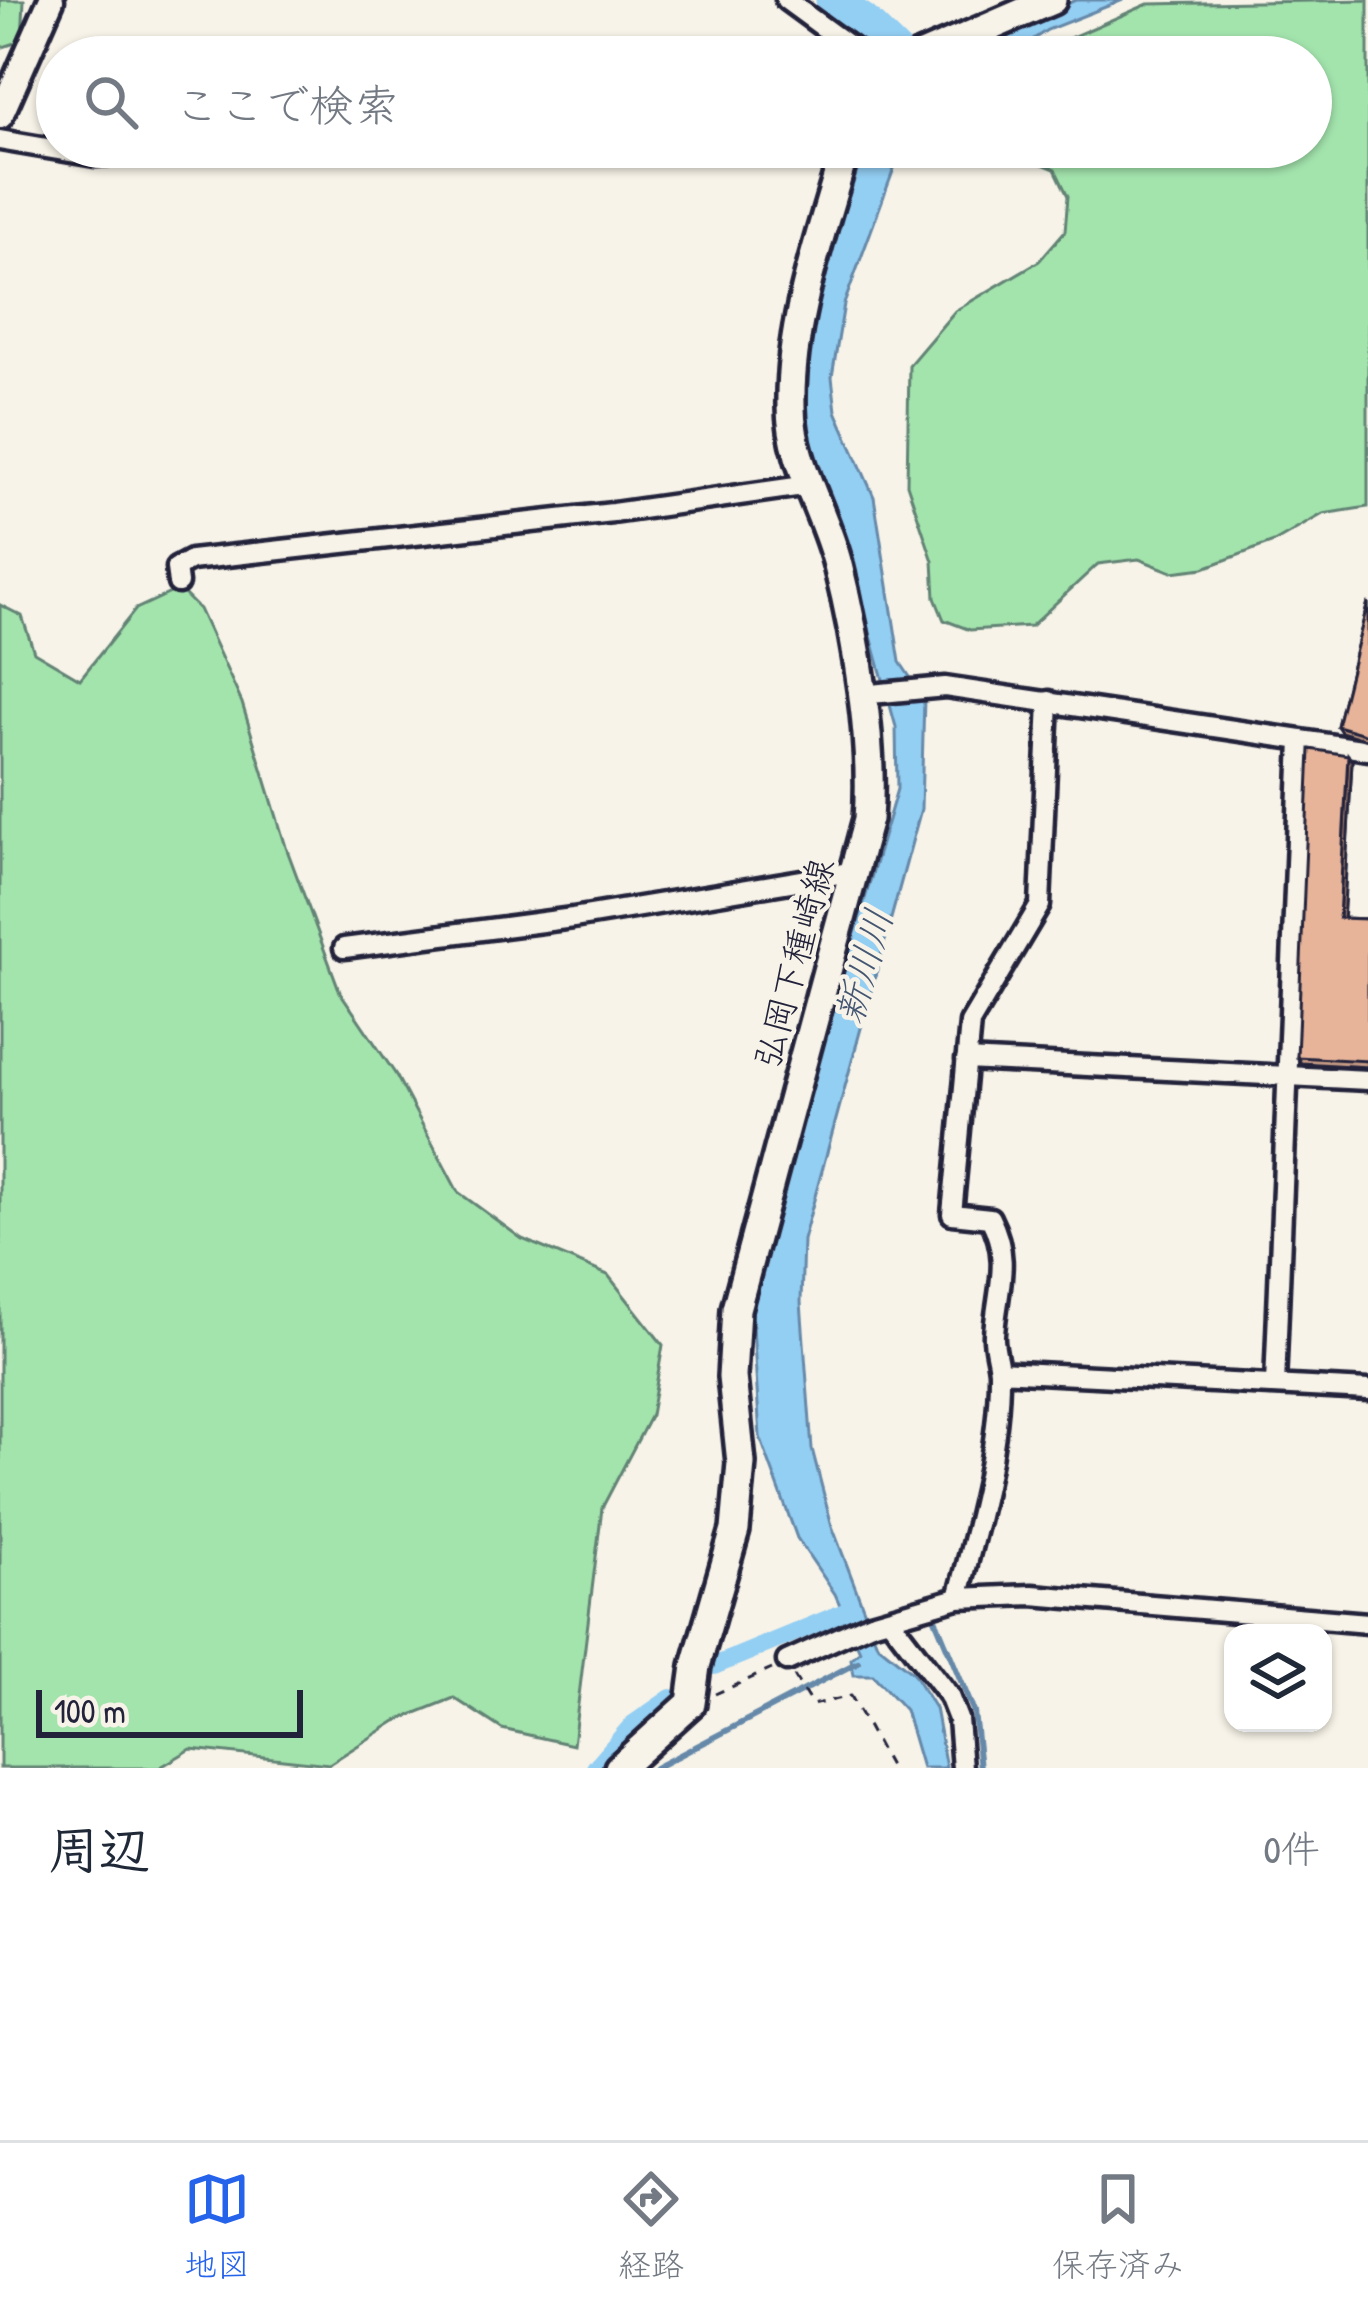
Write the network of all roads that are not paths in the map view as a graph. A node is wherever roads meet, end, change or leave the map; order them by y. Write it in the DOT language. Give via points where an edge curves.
graph roads {
  1 [pos="50,0"];
  2 [pos="786,0"];
  3 [pos="1031,4"];
  4 [pos="835,36"];
  5 [pos="964,36"];
  6 [pos="0,116"];
  7 [pos="0,140"];
  8 [pos="36,146"];
  9 [pos="841,168"];
  10 [pos="810,485"];
  11 [pos="178,583"];
  12 [pos="865,693"];
  13 [pos="1048,701"];
  14 [pos="1300,740"];
  15 [pos="1368,749"];
  16 [pos="856,871"];
  17 [pos="344,948"];
  18 [pos="966,1060"];
  19 [pos="1286,1077"];
  20 [pos="1368,1080"];
  21 [pos="999,1371"];
  22 [pos="1275,1385"];
  23 [pos="1368,1390"];
  24 [pos="948,1601"];
  25 [pos="880,1621"];
  26 [pos="1368,1623"];
  27 [pos="787,1661"];
  28 [pos="619,1768"];
  29 [pos="962,1768"];
  1 -- 6 [label="street"];
  2 -- 4 [label="street"];
  3 -- 5 [label="main road"];
  7 -- 8 [label="street"];
  9 -- 10 [label="main road, 弘岡下種崎線" via="794,358 795,442"];
  10 -- 11 [label="street" via="191,560 176,568"];
  10 -- 12 [label="main road, 弘岡下種崎線" via="839,567"];
  12 -- 13 [label="street" via="927,685"];
  12 -- 16 [label="main road, 弘岡下種崎線" via="871,779"];
  13 -- 14 [label="street"];
  13 -- 18 [label="street" via="1040,905 986,988 970,1023"];
  14 -- 15 [label="street"];
  14 -- 19 [label="street"];
  16 -- 17 [label="street"];
  16 -- 28 [label="main road, 弘岡下種崎線" via="739,1295 732,1377 739,1508 691,1703"];
  18 -- 19 [label="street"];
  18 -- 21 [label="street" via="952,1214 989,1218 1002,1243"];
  19 -- 20 [label="street"];
  19 -- 22 [label="street"];
  21 -- 22 [label="street"];
  21 -- 24 [label="street" via="981,1510"];
  22 -- 23 [label="street"];
  24 -- 25 [label="street"];
  24 -- 26 [label="street" via="1032,1595"];
  25 -- 27 [label="street"];
  25 -- 29 [label="street" via="949,1696"];
}
